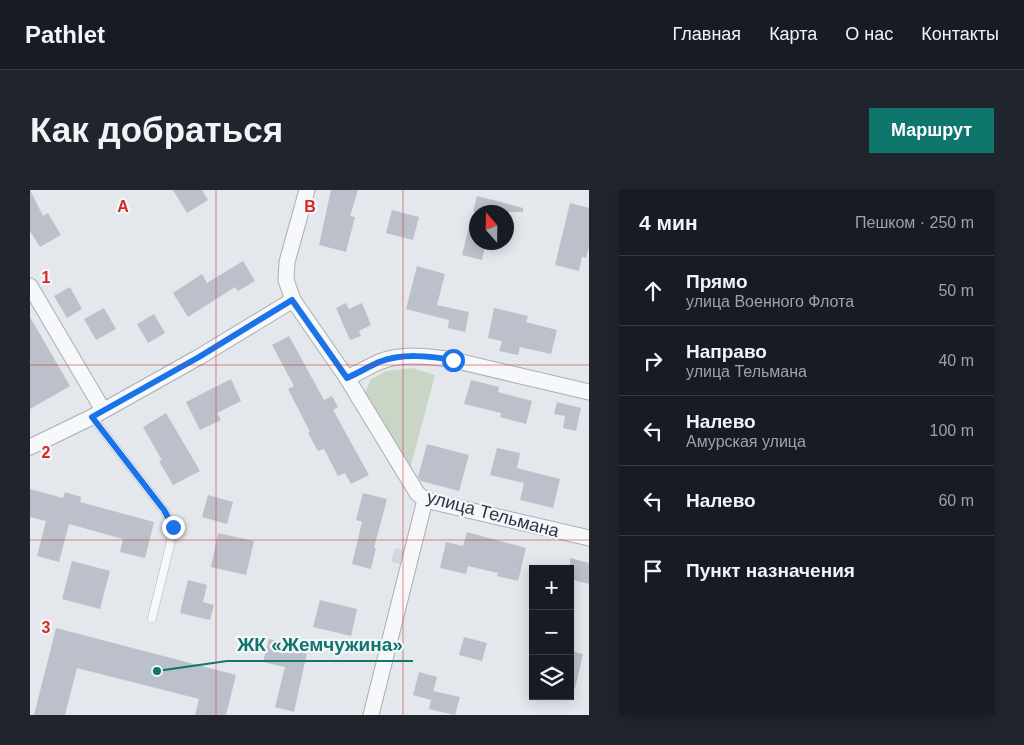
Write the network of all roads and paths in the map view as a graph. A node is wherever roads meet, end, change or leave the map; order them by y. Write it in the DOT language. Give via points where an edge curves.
graph roads {
  1 [pos="307,190"];
  2 [pos="30,286"];
  3 [pos="292,300"];
  4 [pos="347,378"];
  5 [pos="589,392"];
  6 [pos="97,414"];
  7 [pos="30,446"];
  8 [pos="425,500"];
  9 [pos="589,538"];
  10 [pos="152,618"];
  11 [pos="371,715"];
  1 -- 3 [label="street" via="287,262 286,280"];
  2 -- 6 [label="street"];
  3 -- 4 [label="street, улица Тельмана"];
  3 -- 6 [label="street"];
  4 -- 5 [label="street" via="380,362 432,356"];
  4 -- 8 [label="street, улица Тельмана"];
  6 -- 7 [label="street"];
  6 -- 10 [label="lane" via="173,527"];
  8 -- 9 [label="street, улица Тельмана"];
  8 -- 11 [label="street"];
}
